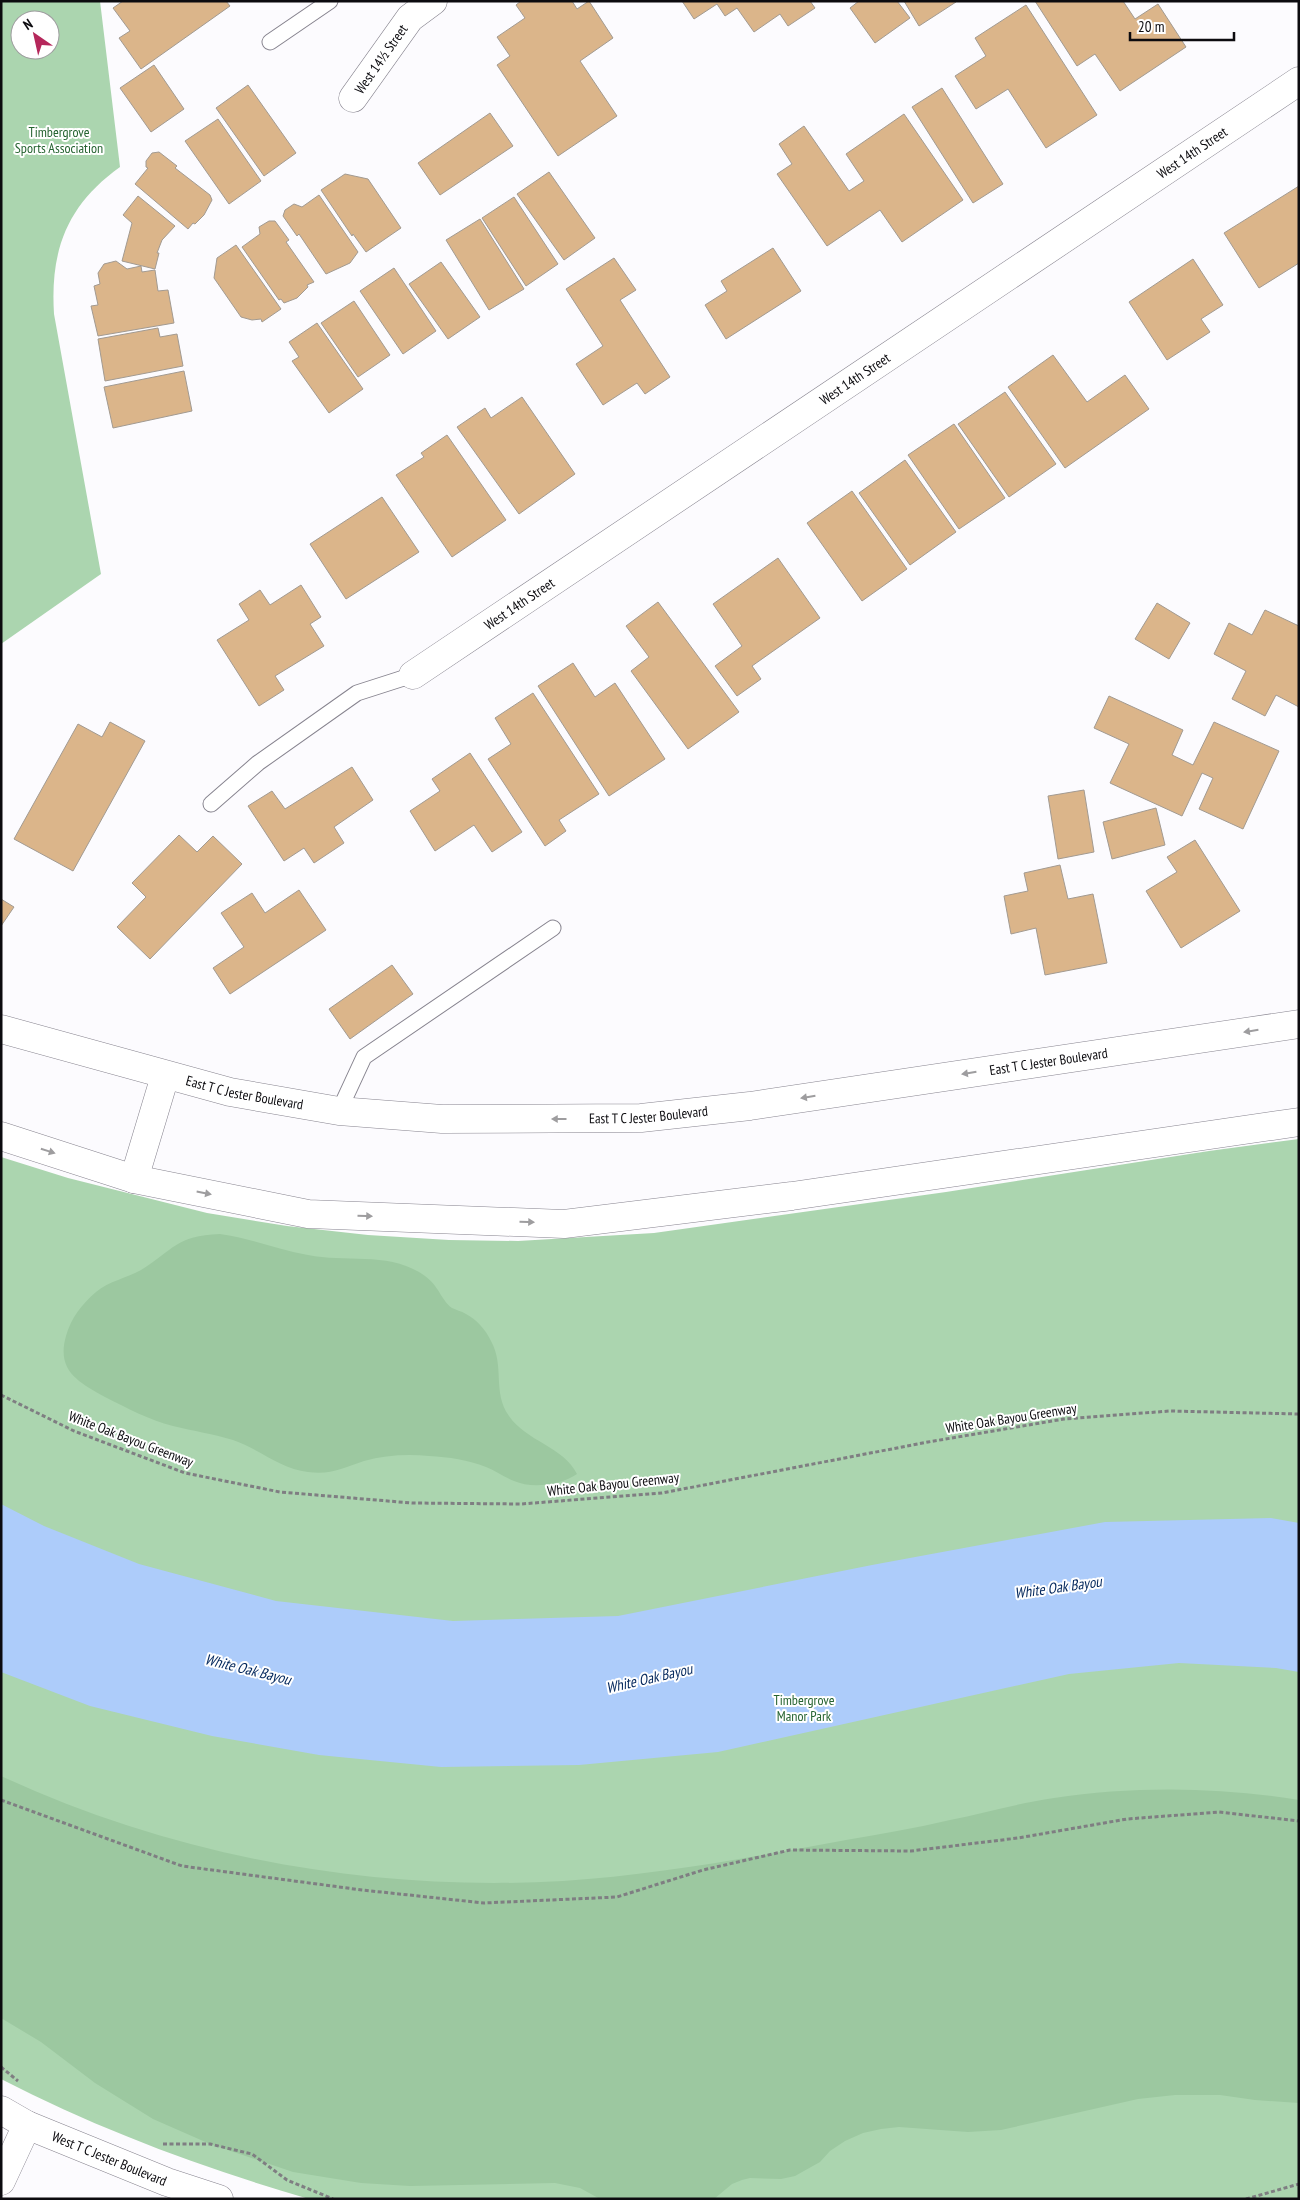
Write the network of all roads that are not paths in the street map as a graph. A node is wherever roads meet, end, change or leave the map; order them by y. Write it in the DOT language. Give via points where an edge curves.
graph roads {
  1 [pos="330,1"];
  2 [pos="433,1"];
  3 [pos="270,42"];
  4 [pos="1299,82"];
  5 [pos="353,98"];
  6 [pos="413,675"];
  7 [pos="210,804"];
  8 [pos="553,928"];
  9 [pos="1299,1024"];
  10 [pos="1,1029"];
  11 [pos="165,1076"];
  12 [pos="338,1111"];
  13 [pos="1299,1122"];
  14 [pos="1,1136"];
  15 [pos="134,1179"];
  16 [pos="1,2110"];
  17 [pos="27,2125"];
  18 [pos="1,2181"];
  19 [pos="219,2199"];
  1 -- 3 [label="lane"];
  2 -- 5 [label="street, West 14½ Street" via="410,18"];
  4 -- 6 [label="street, West 14th Street"];
  6 -- 7 [label="lane" via="357,693 258,763"];
  8 -- 12 [label="lane" via="364,1057"];
  9 -- 12 [label="street, East T C Jester Boulevard, one-way" via="750,1106 641,1118 442,1119"];
  10 -- 11 [label="street, East T C Jester Boulevard"];
  11 -- 12 [label="street, East T C Jester Boulevard" via="230,1092"];
  11 -- 15 [label="street"];
  15 -- 13 [label="street, one-way" via="308,1214 564,1224 792,1196"];
  14 -- 15 [label="street, one-way"];
  16 -- 17 [label="street, West T C Jester Boulevard"];
  17 -- 18 [label="street"];
  17 -- 19 [label="street, West T C Jester Boulevard" via="167,2182"];
}
